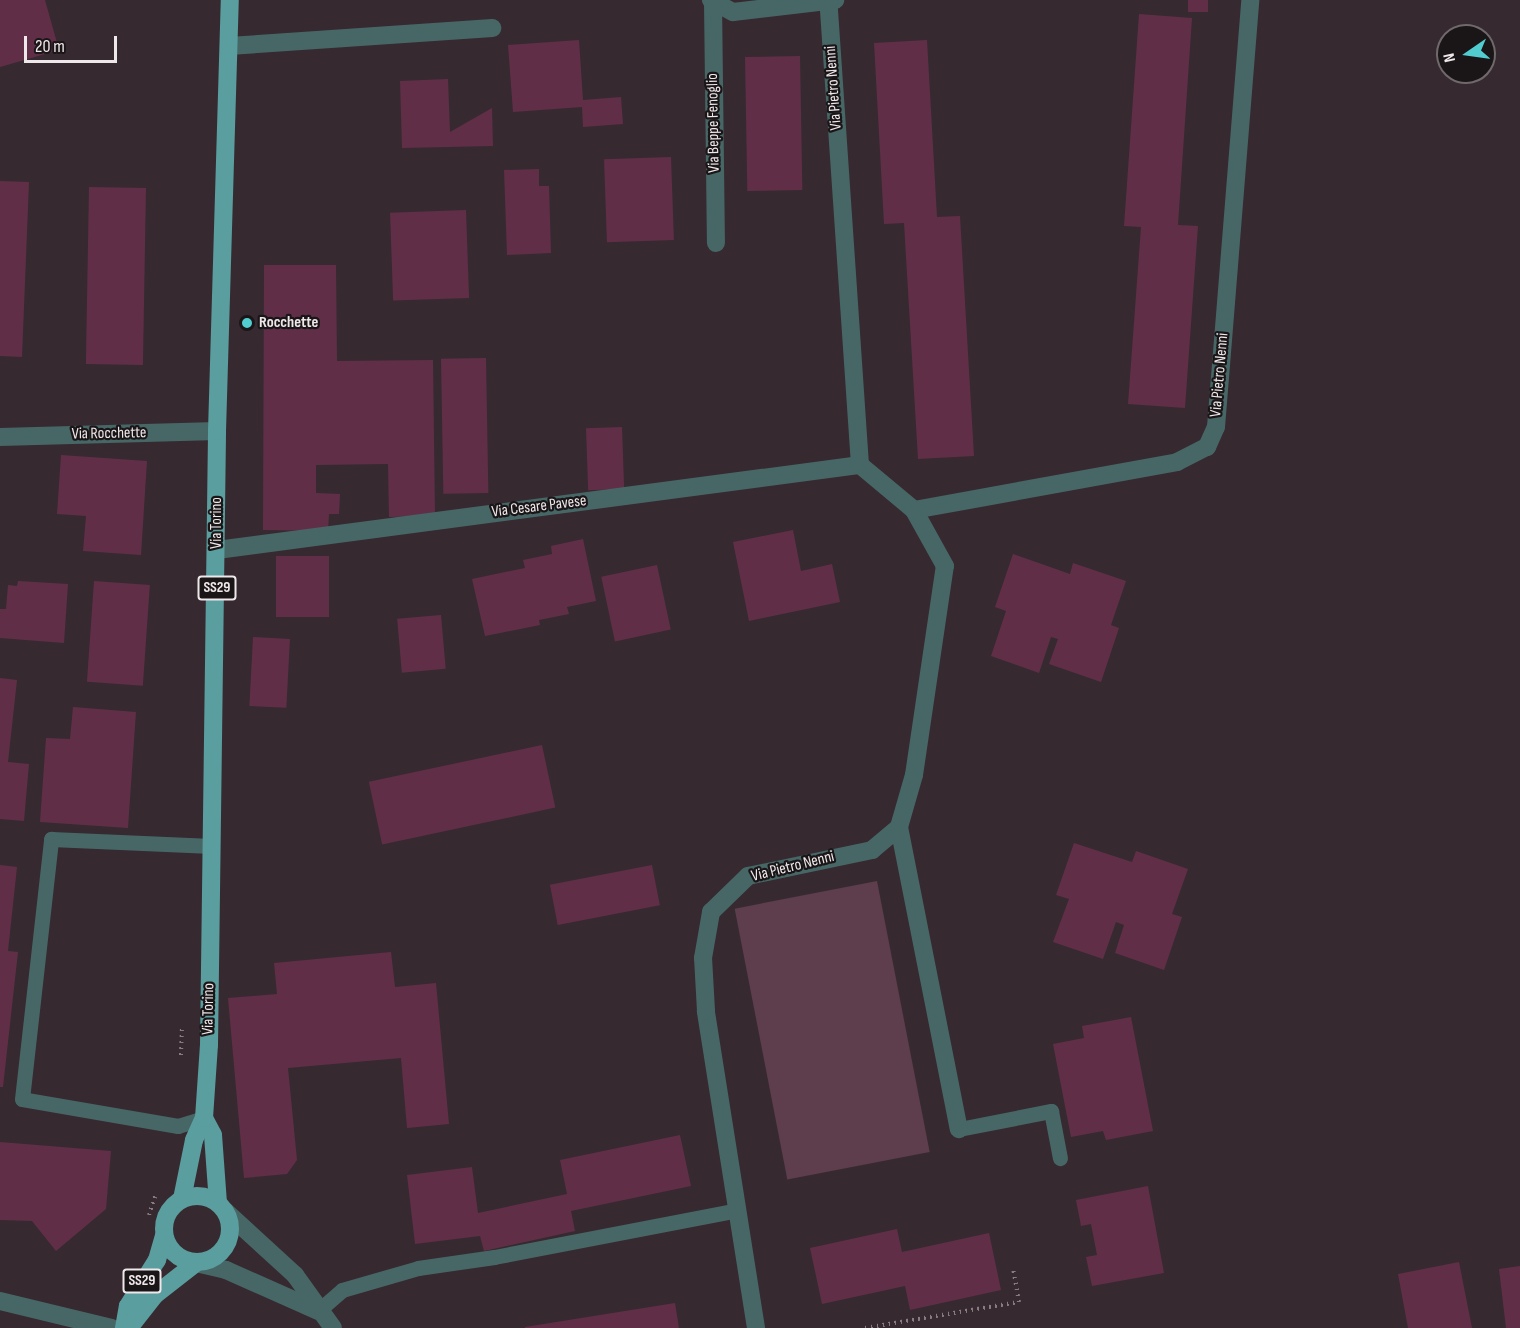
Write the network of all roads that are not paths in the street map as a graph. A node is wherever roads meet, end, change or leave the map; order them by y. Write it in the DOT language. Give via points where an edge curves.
graph roads {
  1 [pos="230,0"];
  2 [pos="831,0"];
  3 [pos="1250,0"];
  4 [pos="712,1"];
  5 [pos="492,28"];
  6 [pos="229,46"];
  7 [pos="716,243"];
  8 [pos="217,431"];
  9 [pos="0,437"];
  10 [pos="860,465"];
  11 [pos="914,510"];
  12 [pos="217,550"];
  13 [pos="899,827"];
  14 [pos="212,846"];
  15 [pos="204,1118"];
  16 [pos="959,1129"];
  17 [pos="1060,1158"];
  18 [pos="182,1199"];
  19 [pos="222,1207"];
  20 [pos="737,1210"];
  21 [pos="164,1236"];
  22 [pos="196,1263"];
  23 [pos="0,1301"];
  24 [pos="318,1311"];
  25 [pos="112,1328"];
  26 [pos="124,1328"];
  27 [pos="129,1328"];
  28 [pos="333,1328"];
  29 [pos="756,1328"];
  1 -- 6 [label="main road, Via Torino / SS29"];
  2 -- 4 [label="street, Via Beppe Fenoglio" via="734,12"];
  2 -- 10 [label="street, Via Pietro Nenni"];
  3 -- 11 [label="street, Via Pietro Nenni" via="1216,427 1207,447 1177,462"];
  4 -- 7 [label="street, Via Beppe Fenoglio"];
  5 -- 6 [label="street"];
  6 -- 8 [label="main road, Via Torino / SS29"];
  8 -- 9 [label="street, Via Rocchette"];
  8 -- 12 [label="main road, Via Torino / SS29"];
  10 -- 11 [label="street"];
  10 -- 12 [label="street, Via Cesare Pavese"];
  11 -- 13 [label="street" via="945,566 914,775"];
  12 -- 14 [label="main road, Via Torino / SS29"];
  13 -- 16 [label="street"];
  13 -- 20 [label="street, Via Pietro Nenni" via="872,850 748,876 711,912 704,958 706,1011"];
  14 -- 15 [label="main road, Via Torino / SS29"];
  14 -- 15 [label="lane" via="51,838 22,1099 178,1126"];
  15 -- 18 [label="main road, Via Torino" via="194,1140"];
  15 -- 19 [label="main road, Via Torino" via="213,1135"];
  16 -- 17 [label="lane" via="1051,1111"];
  18 -- 19 [label="main road" via="201,1196"];
  18 -- 21 [label="main road, Via Torino" via="169,1210"];
  19 -- 22 [label="main road, Via Torino" via="230,1221 229,1241 216,1257"];
  19 -- 24 [label="street" via="295,1275"];
  20 -- 24 [label="lane" via="418,1268 342,1290"];
  20 -- 29 [label="street, Via Pietro Nenni"];
  21 -- 22 [label="main road" via="172,1252"];
  21 -- 26 [label="main road, Via Torino / SS29" via="157,1260 128,1306"];
  22 -- 24 [label="street" via="226,1270"];
  22 -- 27 [label="main road, Via Torino / SS29" via="155,1295"];
  23 -- 25 [label="street"];
  24 -- 28 [label="street"];
}
